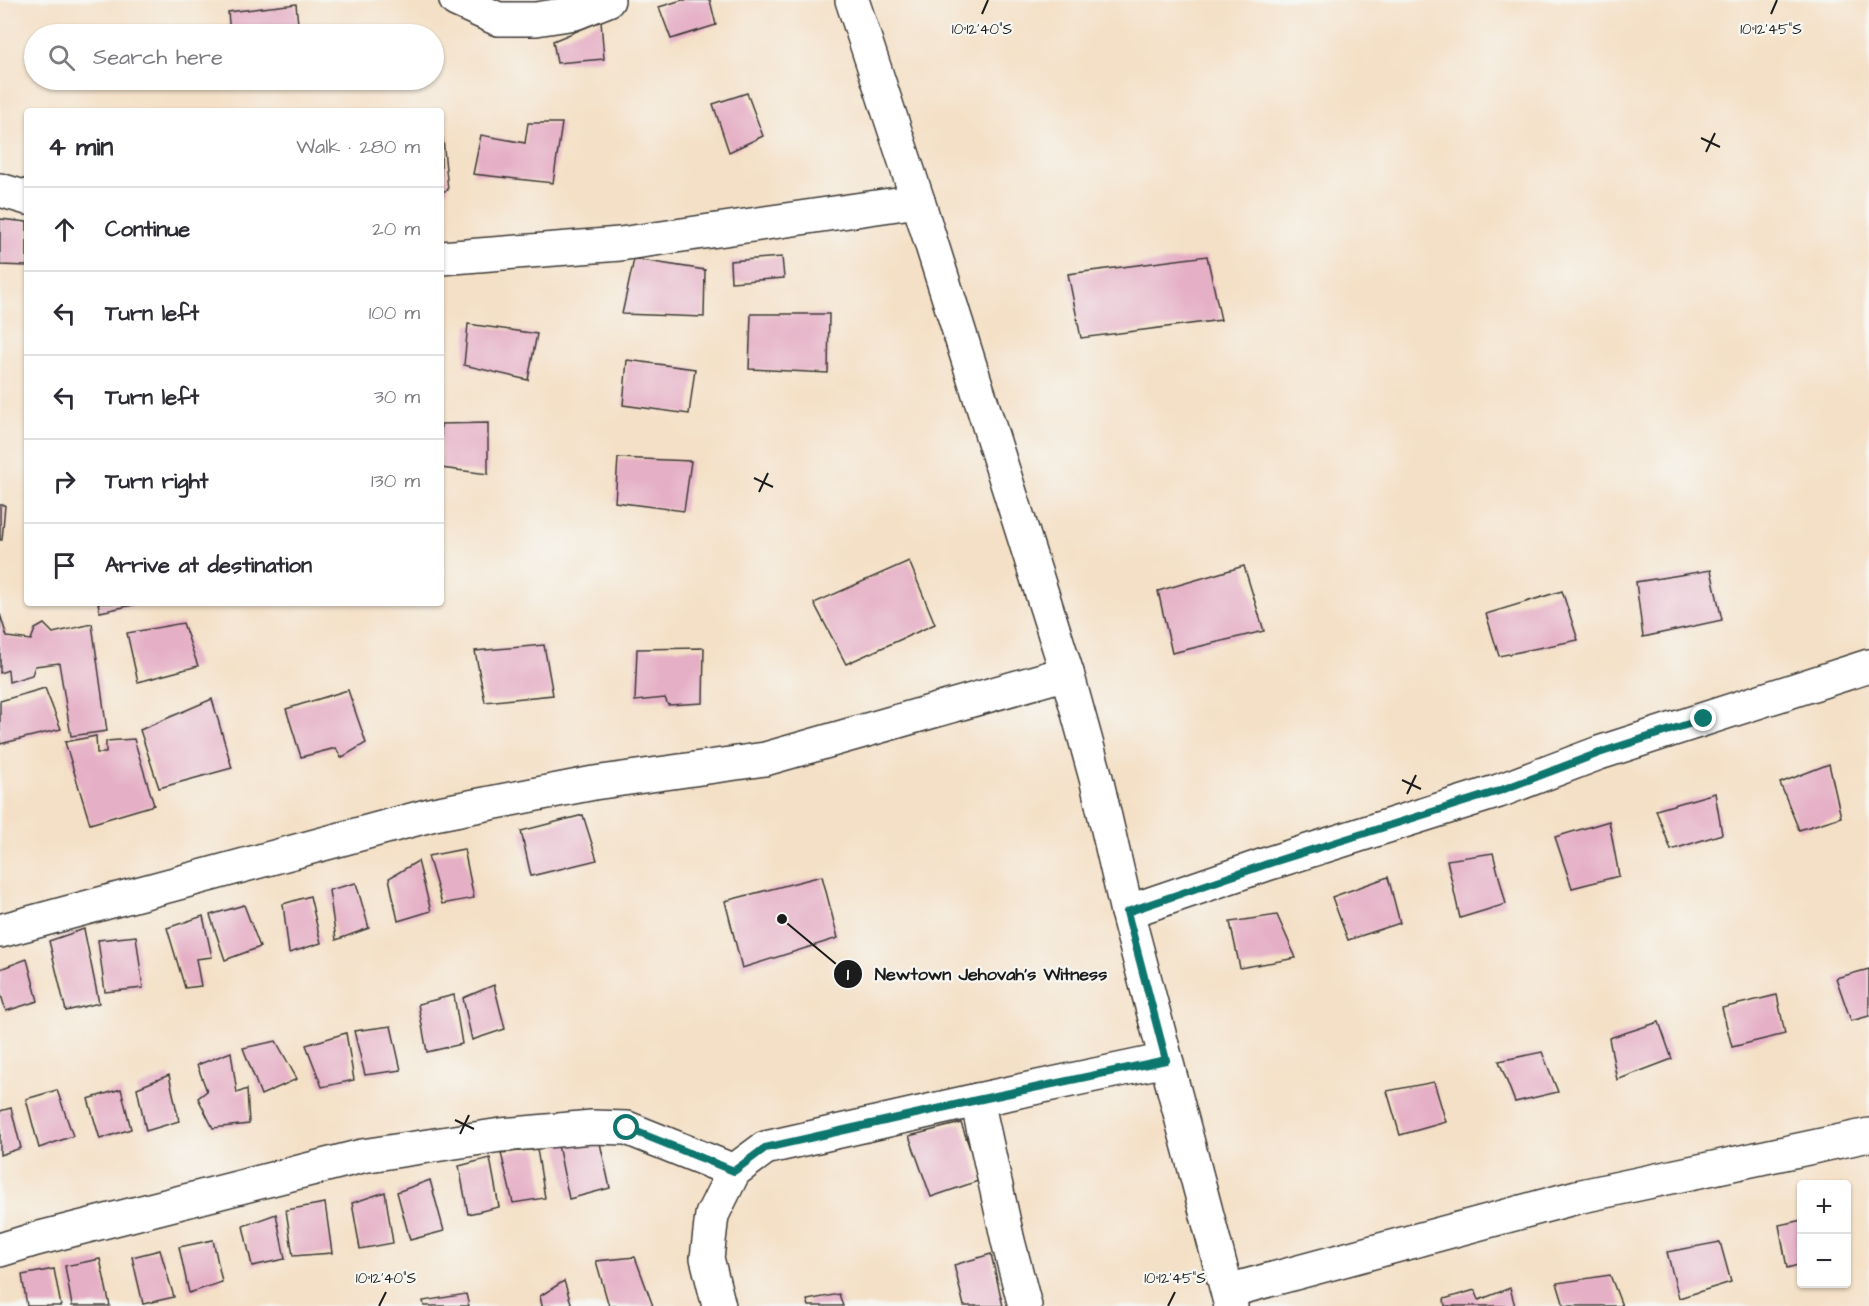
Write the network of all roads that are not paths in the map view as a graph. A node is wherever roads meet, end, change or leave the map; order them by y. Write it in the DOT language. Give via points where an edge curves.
graph roads {
  1 [pos="456,0"];
  2 [pos="608,0"];
  3 [pos="852,0"];
  4 [pos="0,190"];
  5 [pos="24,197"];
  6 [pos="918,201"];
  7 [pos="444,258"];
  8 [pos="1869,666"];
  9 [pos="1067,673"];
  10 [pos="1127,912"];
  11 [pos="0,931"];
  12 [pos="1166,1060"];
  13 [pos="977,1100"];
  14 [pos="1869,1135"];
  15 [pos="734,1171"];
  16 [pos="0,1250"];
  17 [pos="1229,1298"];
  18 [pos="718,1306"];
  19 [pos="1025,1306"];
  1 -- 2 [label="street" via="498,20 574,13"];
  3 -- 6 [label="street"];
  4 -- 5 [label="street"];
  6 -- 7 [label="street" via="620,244"];
  6 -- 9 [label="street"];
  8 -- 10 [label="street"];
  9 -- 10 [label="street"];
  9 -- 11 [label="street" via="765,759 594,783 434,814"];
  10 -- 12 [label="street"];
  12 -- 13 [label="street"];
  12 -- 17 [label="street"];
  13 -- 15 [label="street" via="765,1148"];
  13 -- 19 [label="street"];
  14 -- 17 [label="street" via="1577,1197"];
  15 -- 16 [label="street" via="627,1128 501,1135 362,1156"];
  15 -- 18 [label="street" via="712,1215 707,1258"];
}
